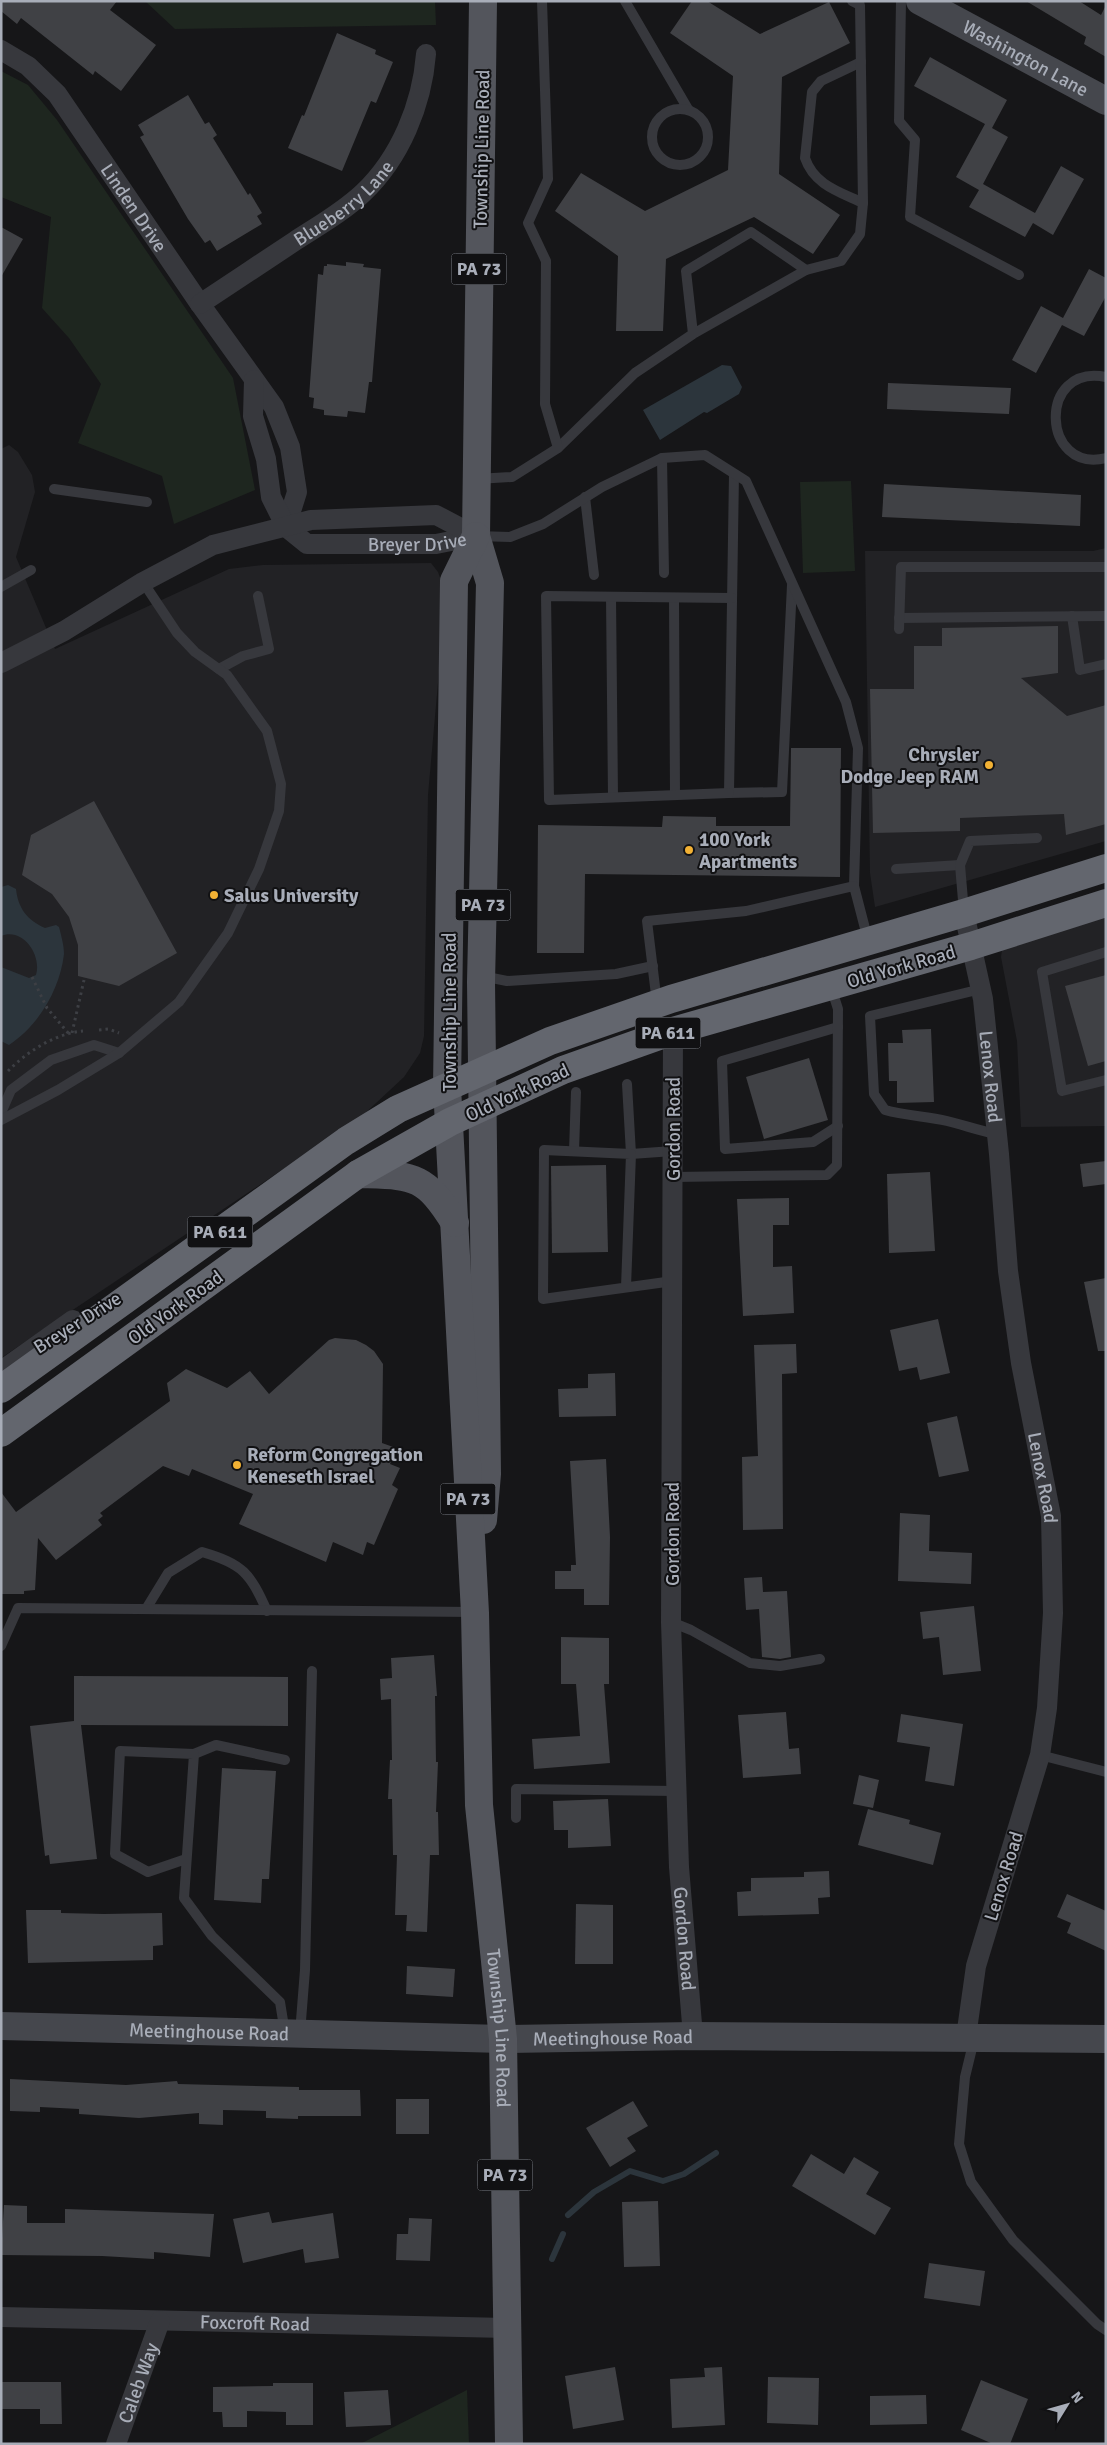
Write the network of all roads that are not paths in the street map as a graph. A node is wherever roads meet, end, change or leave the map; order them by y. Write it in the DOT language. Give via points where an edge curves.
graph roads {
  1 [pos="483,1"];
  2 [pos="542,1"];
  3 [pos="625,1"];
  4 [pos="852,1"];
  5 [pos="901,1"];
  6 [pos="920,1"];
  7 [pos="1,50"];
  8 [pos="426,54"];
  9 [pos="861,62"];
  10 [pos="1106,101"];
  11 [pos="688,110"];
  12 [pos="863,203"];
  13 [pos="806,270"];
  14 [pos="1019,275"];
  15 [pos="200,304"];
  16 [pos="693,334"];
  17 [pos="1106,377"];
  18 [pos="254,380"];
  19 [pos="558,448"];
  20 [pos="662,458"];
  21 [pos="1106,458"];
  22 [pos="734,474"];
  23 [pos="477,479"];
  24 [pos="54,489"];
  25 [pos="585,498"];
  26 [pos="147,502"];
  27 [pos="286,527"];
  28 [pos="476,536"];
  29 [pos="1106,566"];
  30 [pos="31,570"];
  31 [pos="664,573"];
  32 [pos="594,575"];
  33 [pos="143,582"];
  34 [pos="792,584"];
  35 [pos="1,587"];
  36 [pos="258,596"];
  37 [pos="610,597"];
  38 [pos="674,598"];
  39 [pos="732,598"];
  40 [pos="1072,616"];
  41 [pos="1106,616"];
  42 [pos="1,663"];
  43 [pos="1106,664"];
  44 [pos="219,669"];
  45 [pos="729,793"];
  46 [pos="675,795"];
  47 [pos="613,798"];
  48 [pos="1037,838"];
  49 [pos="960,866"];
  50 [pos="1106,868"];
  51 [pos="896,869"];
  52 [pos="854,886"];
  53 [pos="1106,903"];
  54 [pos="964,913"];
  55 [pos="868,941"];
  56 [pos="971,946"];
  57 [pos="1106,952"];
  58 [pos="653,966"];
  59 [pos="481,976"];
  60 [pos="831,986"];
  61 [pos="981,990"];
  62 [pos="658,1004"];
  63 [pos="838,1027"];
  64 [pos="673,1031"];
  65 [pos="119,1053"];
  66 [pos="483,1070"];
  67 [pos="1106,1080"];
  68 [pos="627,1084"];
  69 [pos="447,1087"];
  70 [pos="576,1092"];
  71 [pos="482,1109"];
  72 [pos="1,1113"];
  73 [pos="1,1120"];
  74 [pos="450,1122"];
  75 [pos="838,1126"];
  76 [pos="997,1134"];
  77 [pos="574,1151"];
  78 [pos="673,1152"];
  79 [pos="631,1154"];
  80 [pos="358,1174"];
  81 [pos="673,1177"];
  82 [pos="455,1222"];
  83 [pos="155,1278"];
  84 [pos="673,1281"];
  85 [pos="626,1287"];
  86 [pos="1,1371"];
  87 [pos="1,1390"];
  88 [pos="1,1433"];
  89 [pos="146,1610"];
  90 [pos="267,1611"];
  91 [pos="475,1612"];
  92 [pos="671,1622"];
  93 [pos="1,1646"];
  94 [pos="820,1659"];
  95 [pos="312,1671"];
  96 [pos="194,1754"];
  97 [pos="1040,1755"];
  98 [pos="285,1760"];
  99 [pos="1106,1772"];
  100 [pos="676,1791"];
  101 [pos="516,1818"];
  102 [pos="186,1859"];
  103 [pos="1,2026"];
  104 [pos="292,2034"];
  105 [pos="693,2036"];
  106 [pos="970,2037"];
  107 [pos="503,2039"];
  108 [pos="1106,2039"];
  109 [pos="1,2317"];
  110 [pos="160,2321"];
  111 [pos="508,2328"];
  112 [pos="1106,2330"];
  113 [pos="116,2444"];
  114 [pos="509,2444"];
  1 -- 23 [label="main road, Township Line Road / PA 73"];
  2 -- 19 [label="lane" via="548,179 528,223 546,261 545,404"];
  3 -- 11 [label="lane"];
  4 -- 9 [label="lane" via="860,5"];
  5 -- 14 [label="lane" via="899,121 915,140 910,217"];
  6 -- 10 [label="street, Washington Lane"];
  7 -- 15 [label="street, Linden Drive" via="28,66 57,94"];
  8 -- 15 [label="street, Blueberry Lane" via="424,80 413,115 394,153 375,180 346,208"];
  9 -- 12 [label="lane"];
  9 -- 12 [label="lane" via="821,81 812,92 805,158 808,167 822,183"];
  11 -- 11 [label="lane" via="669,110 656,123 652,141 661,157 669,162 687,164 702,155 706,147 707,129 696,113"];
  12 -- 13 [label="lane" via="860,234 841,261"];
  13 -- 16 [label="lane"];
  13 -- 16 [label="lane" via="751,232 686,271"];
  15 -- 18 [label="street, Linden Drive"];
  16 -- 19 [label="lane" via="635,374"];
  17 -- 21 [label="lane" via="1093,376 1073,383 1059,398 1054,422 1061,440 1075,454"];
  18 -- 27 [label="street" via="253,416 266,459 271,497"];
  18 -- 27 [label="street, Linden Drive" via="274,407 290,447 298,492"];
  19 -- 23 [label="lane" via="512,478"];
  20 -- 22 [label="lane" via="705,455"];
  20 -- 25 [label="lane"];
  20 -- 31 [label="lane"];
  22 -- 34 [label="lane" via="746,481"];
  22 -- 39 [label="lane"];
  23 -- 28 [label="main road, Township Line Road / PA 73"];
  24 -- 26 [label="lane"];
  25 -- 28 [label="lane" via="543,524 510,537"];
  25 -- 32 [label="lane"];
  27 -- 28 [label="street, Breyer Drive" via="311,520 436,515"];
  27 -- 28 [label="street, Breyer Drive" via="307,544 436,544"];
  27 -- 33 [label="street, Breyer Drive" via="213,545"];
  28 -- 59 [label="main road, Township Line Road / PA 73" via="490,583"];
  28 -- 69 [label="main road, Township Line Road / PA 73" via="454,582"];
  29 -- 40 [label="lane" via="901,567 899,624"];
  30 -- 35 [label="lane"];
  33 -- 42 [label="street, Breyer Drive" via="64,631"];
  33 -- 44 [label="lane" via="177,633 195,652"];
  34 -- 45 [label="lane" via="782,792"];
  34 -- 52 [label="lane" via="846,702 858,748"];
  36 -- 44 [label="lane" via="269,649 244,656"];
  37 -- 38 [label="lane"];
  37 -- 47 [label="lane"];
  37 -- 47 [label="lane" via="546,596 549,800"];
  38 -- 39 [label="lane"];
  38 -- 46 [label="lane"];
  39 -- 45 [label="lane"];
  40 -- 41 [label="lane"];
  40 -- 43 [label="lane" via="1080,670"];
  44 -- 65 [label="lane" via="227,675 266,731 281,784 279,811 259,869 228,933 179,1002"];
  45 -- 46 [label="lane"];
  46 -- 47 [label="lane"];
  48 -- 49 [label="lane" via="970,841"];
  49 -- 51 [label="lane"];
  49 -- 54 [label="lane"];
  50 -- 54 [label="highway, Old York Road / PA 611"];
  52 -- 55 [label="lane"];
  52 -- 58 [label="lane" via="746,911 647,921"];
  53 -- 56 [label="highway, Old York Road / PA 611"];
  54 -- 55 [label="highway, Old York Road / PA 611"];
  54 -- 56 [label="street, Lenox Road"];
  55 -- 62 [label="highway, Old York Road / PA 611"];
  56 -- 60 [label="highway, Old York Road / PA 611"];
  56 -- 61 [label="street, Lenox Road"];
  57 -- 67 [label="lane" via="1042,972 1062,1091"];
  58 -- 59 [label="lane" via="616,974 507,981"];
  58 -- 62 [label="lane"];
  59 -- 66 [label="main road, Township Line Road / PA 73"];
  60 -- 63 [label="lane" via="838,1009"];
  60 -- 64 [label="highway, Old York Road / PA 611"];
  61 -- 76 [label="street, Lenox Road"];
  61 -- 76 [label="lane" via="870,1016 874,1094 885,1110"];
  62 -- 66 [label="highway, Old York Road / PA 611" via="550,1041"];
  63 -- 75 [label="lane"];
  63 -- 75 [label="lane" via="722,1062 725,1149 813,1142"];
  64 -- 71 [label="highway, Old York Road / PA 611" via="563,1070"];
  64 -- 78 [label="street, Gordon Road"];
  65 -- 72 [label="lane" via="94,1045 51,1060 11,1090"];
  65 -- 73 [label="lane"];
  66 -- 69 [label="highway, Old York Road / PA 611"];
  66 -- 71 [label="main road, Township Line Road / PA 73"];
  68 -- 79 [label="lane"];
  69 -- 74 [label="main road, Township Line Road / PA 73"];
  69 -- 83 [label="highway, Old York Road / PA 611" via="398,1109 346,1142"];
  70 -- 77 [label="lane"];
  71 -- 74 [label="highway, Old York Road / PA 611"];
  71 -- 91 [label="main road, Township Line Road / PA 73" via="487,1474"];
  74 -- 80 [label="highway, Old York Road / PA 611"];
  74 -- 82 [label="main road, Township Line Road / PA 73"];
  75 -- 81 [label="lane" via="837,1165 827,1175"];
  76 -- 97 [label="street, Lenox Road" via="1008,1270 1021,1364 1051,1516 1053,1613 1048,1708"];
  77 -- 79 [label="lane"];
  77 -- 85 [label="lane" via="544,1150 542,1298"];
  78 -- 79 [label="lane"];
  78 -- 81 [label="street, Gordon Road"];
  79 -- 85 [label="lane"];
  80 -- 82 [label="main road" via="409,1177 419,1181 440,1199"];
  80 -- 88 [label="highway, Old York Road / PA 611"];
  81 -- 84 [label="street, Gordon Road"];
  82 -- 91 [label="main road, Township Line Road / PA 73"];
  83 -- 86 [label="street, Breyer Drive" via="104,1301"];
  83 -- 87 [label="highway, Old York Road / PA 611"];
  84 -- 85 [label="lane"];
  84 -- 92 [label="street, Gordon Road"];
  89 -- 90 [label="lane"];
  89 -- 90 [label="lane" via="168,1573 202,1552 228,1559 253,1580"];
  89 -- 93 [label="lane" via="18,1608"];
  90 -- 91 [label="lane"];
  91 -- 107 [label="main road, Township Line Road / PA 73" via="478,1805"];
  92 -- 94 [label="lane" via="692,1630 750,1663 780,1666"];
  92 -- 100 [label="street, Gordon Road"];
  95 -- 104 [label="lane" via="305,1970"];
  96 -- 98 [label="lane" via="216,1746"];
  96 -- 102 [label="lane"];
  96 -- 102 [label="lane" via="120,1751 115,1854 148,1872"];
  97 -- 99 [label="lane"];
  97 -- 106 [label="street, Lenox Road" via="976,1966"];
  100 -- 101 [label="lane" via="516,1789"];
  100 -- 105 [label="street, Gordon Road"];
  102 -- 104 [label="lane" via="184,1898 212,1936 280,2002"];
  103 -- 104 [label="street, Meetinghouse Road"];
  104 -- 107 [label="street, Meetinghouse Road"];
  105 -- 106 [label="street, Meetinghouse Road"];
  105 -- 107 [label="street, Meetinghouse Road"];
  106 -- 108 [label="street, Meetinghouse Road"];
  106 -- 112 [label="lane" via="959,2144 971,2182 1013,2240"];
  107 -- 111 [label="main road, Township Line Road / PA 73"];
  109 -- 110 [label="street, Foxcroft Road"];
  110 -- 111 [label="street, Foxcroft Road"];
  110 -- 113 [label="street, Caleb Way"];
  111 -- 114 [label="main road, Township Line Road / PA 73"];
}
